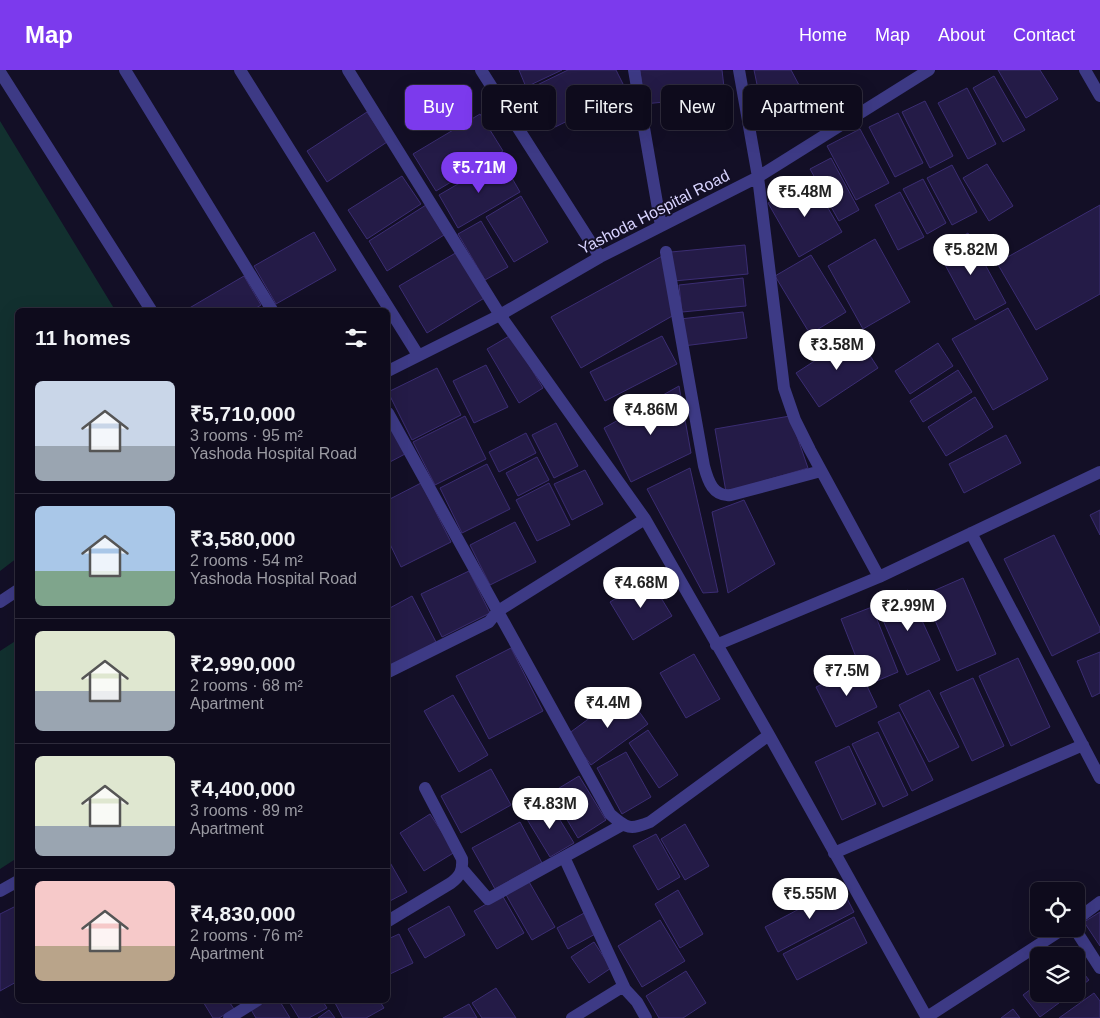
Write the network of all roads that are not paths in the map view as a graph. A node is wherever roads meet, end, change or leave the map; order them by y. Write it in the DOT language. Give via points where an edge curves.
graph roads {
  1 [pos="125,70"];
  2 [pos="240,70"];
  3 [pos="348,70"];
  4 [pos="481,70"];
  5 [pos="634,70"];
  6 [pos="739,70"];
  7 [pos="929,70"];
  8 [pos="1085,70"];
  9 [pos="0,72"];
  10 [pos="1100,96"];
  11 [pos="758,177"];
  12 [pos="661,226"];
  13 [pos="666,252"];
  14 [pos="600,257"];
  15 [pos="150,308"];
  16 [pos="271,308"];
  17 [pos="389,308"];
  18 [pos="390,310"];
  19 [pos="500,315"];
  20 [pos="418,355"];
  21 [pos="390,370"];
  22 [pos="390,417"];
  23 [pos="821,471"];
  24 [pos="1100,472"];
  25 [pos="645,519"];
  26 [pos="971,533"];
  27 [pos="879,576"];
  28 [pos="15,592"];
  29 [pos="0,602"];
  30 [pos="498,611"];
  31 [pos="716,645"];
  32 [pos="390,671"];
  33 [pos="768,735"];
  34 [pos="1083,745"];
  35 [pos="1100,778"];
  36 [pos="425,788"];
  37 [pos="622,825"];
  38 [pos="834,853"];
  39 [pos="564,857"];
  40 [pos="463,870"];
  41 [pos="15,883"];
  42 [pos="0,891"];
  43 [pos="1100,902"];
  44 [pos="1085,913"];
  45 [pos="390,920"];
  46 [pos="1051,937"];
  47 [pos="1080,937"];
  48 [pos="1100,968"];
  49 [pos="625,989"];
  50 [pos="253,1003"];
  51 [pos="229,1018"];
  52 [pos="572,1018"];
  53 [pos="646,1018"];
  54 [pos="927,1018"];
  1 -- 16 [label="street"];
  2 -- 17 [label="street"];
  3 -- 19 [label="street"];
  4 -- 14 [label="street"];
  5 -- 12 [label="street"];
  6 -- 11 [label="street"];
  7 -- 11 [label="street, Yashoda Hospital Road"];
  8 -- 10 [label="street"];
  9 -- 15 [label="street"];
  11 -- 12 [label="street, Yashoda Hospital Road"];
  11 -- 23 [label="street" via="784,388 795,420"];
  12 -- 14 [label="street, Yashoda Hospital Road"];
  13 -- 23 [label="street" via="704,466 713,488 724,496 731,495"];
  14 -- 19 [label="street, Yashoda Hospital Road"];
  18 -- 20 [label="street"];
  19 -- 20 [label="street, Yashoda Hospital Road"];
  19 -- 25 [label="street"];
  20 -- 21 [label="street, Yashoda Hospital Road"];
  22 -- 30 [label="street"];
  23 -- 27 [label="street"];
  24 -- 26 [label="street"];
  25 -- 30 [label="street"];
  25 -- 31 [label="street"];
  26 -- 27 [label="street"];
  26 -- 34 [label="street"];
  27 -- 31 [label="street"];
  28 -- 29 [label="street"];
  30 -- 32 [label="street" via="489,622"];
  30 -- 37 [label="street" via="610,814"];
  31 -- 33 [label="street"];
  33 -- 37 [label="street" via="650,822 635,828"];
  33 -- 38 [label="street"];
  34 -- 35 [label="street"];
  34 -- 38 [label="street"];
  36 -- 40 [label="street" via="462,859"];
  37 -- 39 [label="street"];
  38 -- 54 [label="street"];
  39 -- 40 [label="street" via="488,899"];
  39 -- 49 [label="street"];
  40 -- 45 [label="street" via="451,883"];
  41 -- 42 [label="street"];
  43 -- 44 [label="street"];
  46 -- 54 [label="street"];
  47 -- 48 [label="street"];
  49 -- 52 [label="street" via="619,989"];
  49 -- 53 [label="street"];
  50 -- 51 [label="street"];
}
